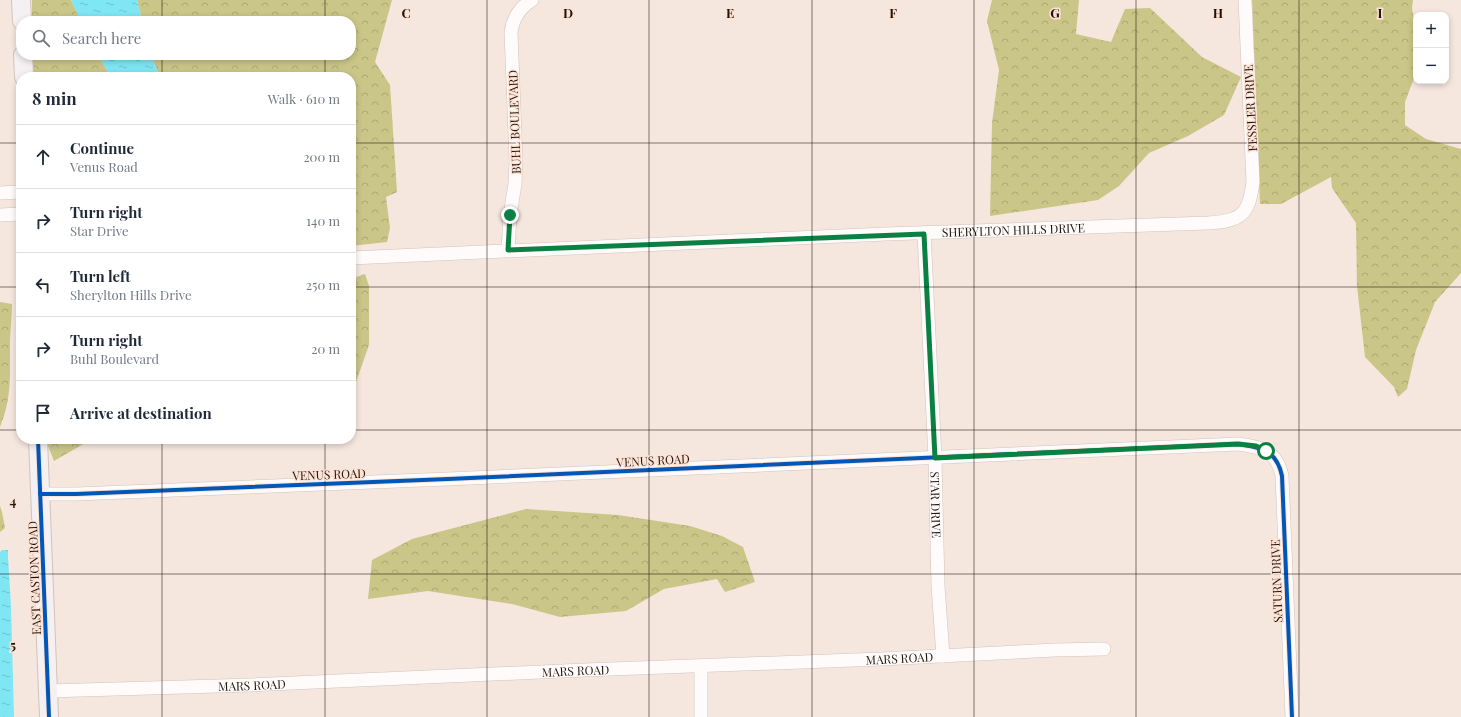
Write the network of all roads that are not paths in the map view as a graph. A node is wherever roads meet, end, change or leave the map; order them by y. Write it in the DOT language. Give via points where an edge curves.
graph roads {
  1 [pos="21,0"];
  2 [pos="532,0"];
  3 [pos="1245,0"];
  4 [pos="22,16"];
  5 [pos="23,60"];
  6 [pos="24,72"];
  7 [pos="16,192"];
  8 [pos="0,194"];
  9 [pos="16,214"];
  10 [pos="1243,214"];
  11 [pos="0,215"];
  12 [pos="924,234"];
  13 [pos="508,250"];
  14 [pos="356,258"];
  15 [pos="38,444"];
  16 [pos="1266,451"];
  17 [pos="935,458"];
  18 [pos="40,494"];
  19 [pos="1104,649"];
  20 [pos="943,656"];
  21 [pos="701,666"];
  22 [pos="48,692"];
  23 [pos="49,717"];
  24 [pos="702,717"];
  25 [pos="1292,717"];
  1 -- 4 [label="street"];
  2 -- 13 [label="street, BUHL BOULEVARD" via="515,17 511,32 516,162"];
  3 -- 10 [label="street, FESSLER DRIVE" via="1253,182 1251,197"];
  5 -- 6 [label="street"];
  7 -- 8 [label="street"];
  9 -- 11 [label="street"];
  10 -- 12 [label="street, SHERYLTON HILLS DRIVE" via="1230,220 1208,224"];
  12 -- 13 [label="street, SHERYLTON HILLS DRIVE"];
  12 -- 17 [label="street, STAR DRIVE"];
  13 -- 14 [label="street, SHERYLTON HILLS DRIVE"];
  15 -- 18 [label="street, EAST CASTON ROAD"];
  16 -- 17 [label="street, VENUS ROAD" via="1256,446 1238,444"];
  16 -- 25 [label="street, SATURN DRIVE" via="1277,462 1282,476"];
  17 -- 18 [label="street, VENUS ROAD" via="448,480"];
  17 -- 20 [label="street, STAR DRIVE" via="938,586"];
  18 -- 22 [label="street, EAST CASTON ROAD"];
  19 -- 20 [label="street, MARS ROAD"];
  20 -- 21 [label="street, MARS ROAD"];
  21 -- 22 [label="street, MARS ROAD"];
  21 -- 24 [label="street"];
  22 -- 23 [label="street, EAST CASTON ROAD"];
}
